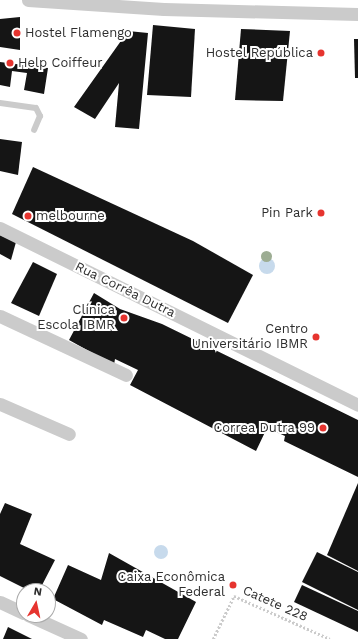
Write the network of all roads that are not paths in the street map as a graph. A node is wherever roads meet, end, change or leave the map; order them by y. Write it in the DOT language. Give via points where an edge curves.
graph roads {
  1 [pos="28,0"];
  2 [pos="164,4"];
  3 [pos="358,14"];
  4 [pos="0,103"];
  5 [pos="34,130"];
  6 [pos="0,228"];
  7 [pos="0,316"];
  8 [pos="126,375"];
  9 [pos="0,404"];
  10 [pos="358,405"];
  11 [pos="69,434"];
  12 [pos="0,602"];
  13 [pos="16,609"];
  14 [pos="46,623"];
  15 [pos="81,639"];
  1 -- 2 [label="street"];
  2 -- 3 [label="street"];
  4 -- 5 [label="lane" via="36,108 40,116"];
  6 -- 10 [label="street, Rua Corrêa Dutra"];
  7 -- 8 [label="street"];
  9 -- 11 [label="street"];
  12 -- 13 [label="street"];
  14 -- 15 [label="street"];
}
